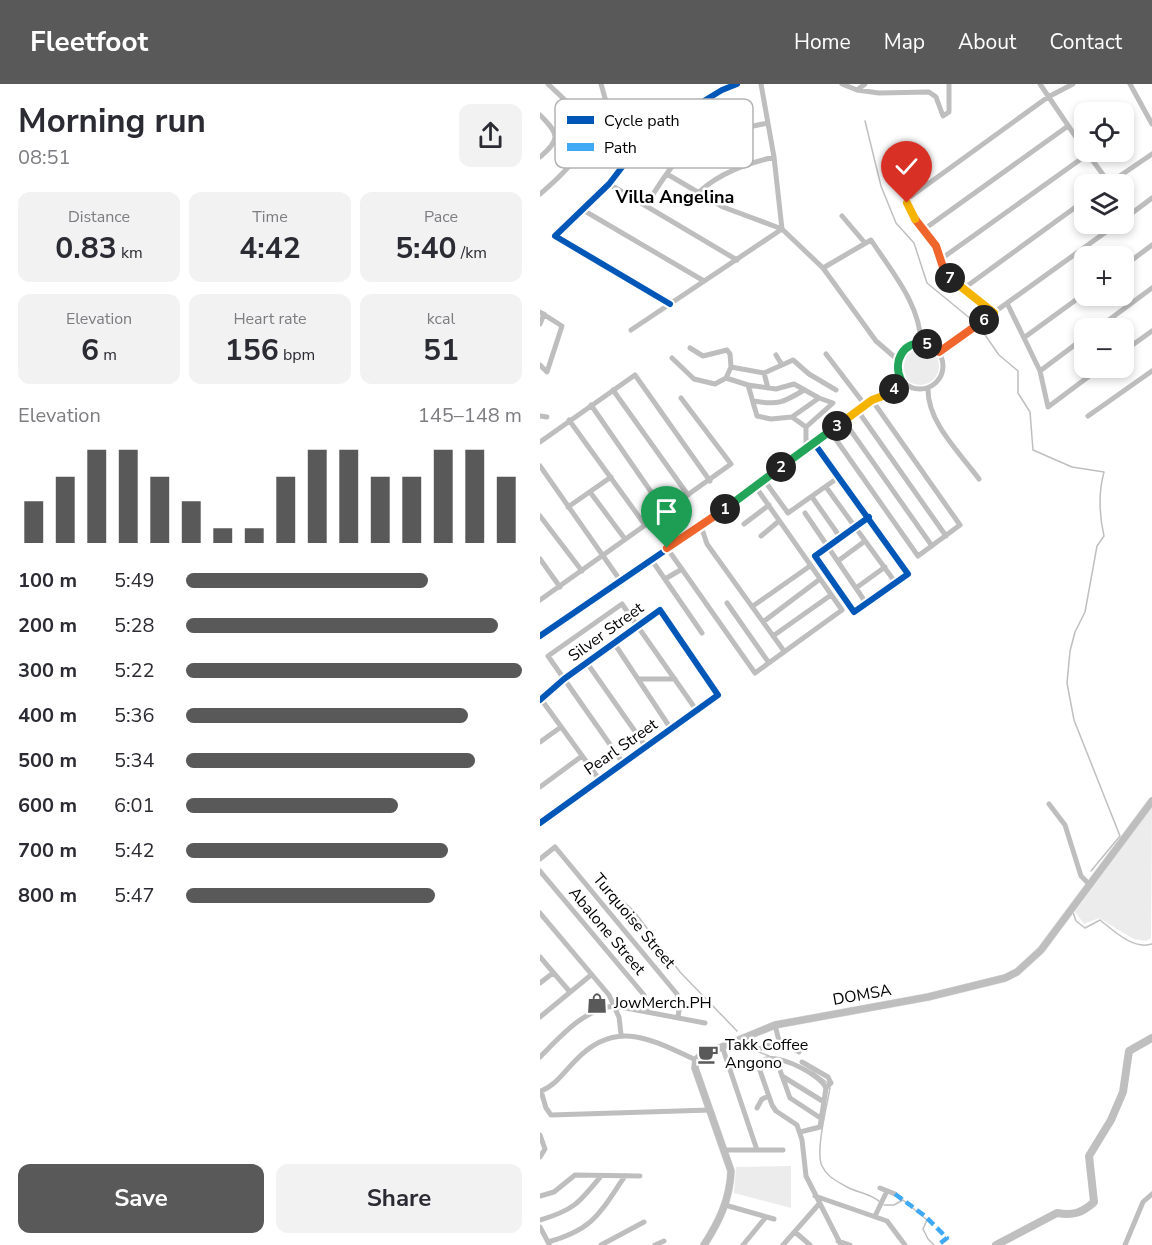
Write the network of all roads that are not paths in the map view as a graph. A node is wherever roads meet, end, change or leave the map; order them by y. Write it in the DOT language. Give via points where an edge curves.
graph roads {
  1 [pos="548,84"];
  2 [pos="602,84"];
  3 [pos="737,84"];
  4 [pos="761,84"];
  5 [pos="842,84"];
  6 [pos="865,84"];
  7 [pos="949,84"];
  8 [pos="1040,84"];
  9 [pos="1073,84"];
  10 [pos="1130,84"];
  11 [pos="858,90"];
  12 [pos="1048,97"];
  13 [pos="563,99"];
  14 [pos="606,99"];
  15 [pos="707,99"];
  16 [pos="540,115"];
  17 [pos="768,123"];
  18 [pos="1152,124"];
  19 [pos="1068,126"];
  20 [pos="753,127"];
  21 [pos="555,135"];
  22 [pos="1074,135"];
  23 [pos="555,142"];
  24 [pos="1152,154"];
  25 [pos="541,155"];
  26 [pos="774,157"];
  27 [pos="1074,161"];
  28 [pos="753,163"];
  29 [pos="568,168"];
  30 [pos="621,168"];
  31 [pos="672,168"];
  32 [pos="740,168"];
  33 [pos="667,174"];
  34 [pos="1123,174"];
  35 [pos="609,184"];
  36 [pos="698,192"];
  37 [pos="540,194"];
  38 [pos="1152,198"];
  39 [pos="646,205"];
  40 [pos="1074,208"];
  41 [pos="583,210"];
  42 [pos="1134,211"];
  43 [pos="842,216"];
  44 [pos="782,229"];
  45 [pos="923,230"];
  46 [pos="1103,234"];
  47 [pos="865,243"];
  48 [pos="1152,245"];
  49 [pos="1134,258"];
  50 [pos="941,259"];
  51 [pos="736,260"];
  52 [pos="823,268"];
  53 [pos="704,281"];
  54 [pos="1152,288"];
  55 [pos="963,289"];
  56 [pos="1074,301"];
  57 [pos="1007,303"];
  58 [pos="670,304"];
  59 [pos="542,313"];
  60 [pos="994,313"];
  61 [pos="1112,318"];
  62 [pos="540,324"];
  63 [pos="632,330"];
  64 [pos="1152,331"];
  65 [pos="1025,337"];
  66 [pos="921,343"];
  67 [pos="1134,344"];
  68 [pos="1074,346"];
  69 [pos="690,348"];
  70 [pos="939,352"];
  71 [pos="826,354"];
  72 [pos="776,355"];
  73 [pos="672,358"];
  74 [pos="898,360"];
  75 [pos="782,364"];
  76 [pos="540,365"];
  77 [pos="731,367"];
  78 [pos="1040,371"];
  79 [pos="1152,371"];
  80 [pos="764,373"];
  81 [pos="726,378"];
  82 [pos="1087,378"];
  83 [pos="901,380"];
  84 [pos="748,385"];
  85 [pos="768,388"];
  86 [pos="928,388"];
  87 [pos="613,390"];
  88 [pos="804,390"];
  89 [pos="836,390"];
  90 [pos="681,398"];
  91 [pos="819,398"];
  92 [pos="872,400"];
  93 [pos="753,401"];
  94 [pos="591,405"];
  95 [pos="865,405"];
  96 [pos="858,411"];
  97 [pos="540,416"];
  98 [pos="1088,416"];
  99 [pos="547,417"];
  100 [pos="792,417"];
  101 [pos="568,420"];
  102 [pos="844,421"];
  103 [pos="806,427"];
  104 [pos="830,431"];
  105 [pos="540,441"];
  106 [pos="814,443"];
  107 [pos="806,449"];
  108 [pos="540,466"];
  109 [pos="611,477"];
  110 [pos="839,477"];
  111 [pos="979,479"];
  112 [pos="764,480"];
  113 [pos="710,481"];
  114 [pos="755,486"];
  115 [pos="826,487"];
  116 [pos="590,492"];
  117 [pos="688,495"];
  118 [pos="812,497"];
  119 [pos="769,505"];
  120 [pos="568,507"];
  121 [pos="665,512"];
  122 [pos="805,513"];
  123 [pos="540,516"];
  124 [pos="869,517"];
  125 [pos="779,521"];
  126 [pos="744,524"];
  127 [pos="645,525"];
  128 [pos="701,526"];
  129 [pos="854,527"];
  130 [pos="761,536"];
  131 [pos="946,536"];
  132 [pos="840,537"];
  133 [pos="625,539"];
  134 [pos="865,541"];
  135 [pos="828,546"];
  136 [pos="932,546"];
  137 [pos="667,548"];
  138 [pos="602,557"];
  139 [pos="540,559"];
  140 [pos="651,559"];
  141 [pos="838,561"];
  142 [pos="810,566"];
  143 [pos="885,567"];
  144 [pos="682,568"];
  145 [pos="582,572"];
  146 [pos="665,579"];
  147 [pos="820,579"];
  148 [pos="620,580"];
  149 [pos="895,582"];
  150 [pos="560,587"];
  151 [pos="856,588"];
  152 [pos="831,596"];
  153 [pos="540,600"];
  154 [pos="727,603"];
  155 [pos="866,603"];
  156 [pos="753,606"];
  157 [pos="763,622"];
  158 [pos="638,626"];
  159 [pos="702,633"];
  160 [pos="540,636"];
  161 [pos="773,636"];
  162 [pos="614,643"];
  163 [pos="784,651"];
  164 [pos="587,663"];
  165 [pos="769,663"];
  166 [pos="564,679"];
  167 [pos="638,679"];
  168 [pos="675,679"];
  169 [pos="718,695"];
  170 [pos="540,699"];
  171 [pos="697,711"];
  172 [pos="561,727"];
  173 [pos="671,729"];
  174 [pos="540,742"];
  175 [pos="646,747"];
  176 [pos="582,756"];
  177 [pos="623,763"];
  178 [pos="599,779"];
  179 [pos="540,787"];
  180 [pos="1152,801"];
  181 [pos="1048,804"];
  182 [pos="540,823"];
  183 [pos="540,859"];
  184 [pos="540,871"];
  185 [pos="1089,884"];
  186 [pos="540,913"];
  187 [pos="540,957"];
  188 [pos="554,973"];
  189 [pos="591,975"];
  190 [pos="540,984"];
  191 [pos="570,992"];
  192 [pos="615,1006"];
  193 [pos="646,1012"];
  194 [pos="540,1017"];
  195 [pos="678,1017"];
  196 [pos="705,1023"];
  197 [pos="775,1024"];
  198 [pos="621,1034"];
  199 [pos="778,1041"];
  200 [pos="722,1046"];
  201 [pos="759,1049"];
  202 [pos="799,1052"];
  203 [pos="540,1057"];
  204 [pos="776,1059"];
  205 [pos="696,1060"];
  206 [pos="802,1062"];
  207 [pos="782,1076"];
  208 [pos="826,1088"];
  209 [pos="541,1091"];
  210 [pos="769,1096"];
  211 [pos="824,1102"];
  212 [pos="757,1108"];
  213 [pos="710,1110"];
  214 [pos="822,1119"];
  215 [pos="800,1132"];
  216 [pos="540,1135"];
  217 [pos="725,1150"];
  218 [pos="758,1150"];
  219 [pos="783,1150"];
  220 [pos="540,1156"];
  221 [pos="601,1176"];
  222 [pos="625,1176"];
  223 [pos="640,1176"];
  224 [pos="880,1188"];
  225 [pos="887,1191"];
  226 [pos="895,1194"];
  227 [pos="1152,1194"];
  228 [pos="540,1196"];
  229 [pos="815,1196"];
  230 [pos="819,1204"];
  231 [pos="725,1205"];
  232 [pos="875,1216"];
  233 [pos="766,1217"];
  234 [pos="774,1219"];
  235 [pos="540,1220"];
  236 [pos="644,1222"];
  237 [pos="540,1227"];
  238 [pos="795,1232"];
  239 [pos="664,1241"];
  240 [pos="840,1243"];
  241 [pos="549,1244"];
  242 [pos="902,1244"];
  243 [pos="601,1245"];
  244 [pos="655,1245"];
  245 [pos="704,1245"];
  246 [pos="743,1245"];
  247 [pos="783,1245"];
  248 [pos="810,1245"];
  249 [pos="850,1245"];
  250 [pos="1125,1245"];
  1 -- 13 [label="street"];
  2 -- 14 [label="street"];
  3 -- 15 [label="street"];
  4 -- 17 [label="street"];
  5 -- 11 [label="street"];
  6 -- 11 [label="street"];
  7 -- 11 [label="street" via="949,112 943,116 936,97 929,92"];
  8 -- 12 [label="street"];
  9 -- 12 [label="street"];
  10 -- 18 [label="street"];
  12 -- 19 [label="street"];
  12 -- 45 [label="street" via="910,197 909,210"];
  16 -- 21 [label="street"];
  17 -- 20 [label="street"];
  17 -- 26 [label="street"];
  19 -- 22 [label="street"];
  19 -- 45 [label="street"];
  23 -- 25 [label="street"];
  24 -- 34 [label="street"];
  26 -- 28 [label="street"];
  26 -- 44 [label="street"];
  27 -- 50 [label="street"];
  29 -- 37 [label="street"];
  30 -- 35 [label="street"];
  31 -- 33 [label="street"];
  32 -- 36 [label="street" via="718,177"];
  33 -- 36 [label="street"];
  33 -- 39 [label="street"];
  35 -- 39 [label="street"];
  35 -- 41 [label="street"];
  36 -- 44 [label="street" via="723,207"];
  38 -- 42 [label="street"];
  39 -- 51 [label="street"];
  40 -- 55 [label="street"];
  41 -- 53 [label="street"];
  41 -- 58 [label="street" via="555,236"];
  43 -- 47 [label="street"];
  44 -- 51 [label="street"];
  44 -- 52 [label="street"];
  45 -- 50 [label="street"];
  46 -- 57 [label="street"];
  47 -- 52 [label="street"];
  47 -- 66 [label="street" via="871,240 912,304"];
  48 -- 49 [label="street"];
  50 -- 55 [label="street" via="948,276"];
  51 -- 53 [label="street"];
  52 -- 74 [label="street" via="876,341"];
  53 -- 58 [label="street"];
  54 -- 61 [label="street"];
  55 -- 60 [label="street"];
  56 -- 65 [label="street"];
  57 -- 60 [label="street"];
  57 -- 65 [label="street"];
  58 -- 63 [label="street"];
  59 -- 62 [label="street"];
  59 -- 76 [label="street" via="562,328 547,372"];
  60 -- 70 [label="street"];
  64 -- 67 [label="street"];
  65 -- 78 [label="street"];
  66 -- 70 [label="street"];
  66 -- 74 [label="street" via="903,350"];
  68 -- 78 [label="street"];
  69 -- 77 [label="street" via="703,356 727,350"];
  70 -- 86 [label="street" via="943,372"];
  71 -- 95 [label="street"];
  72 -- 75 [label="street"];
  73 -- 81 [label="street" via="694,379 715,384"];
  74 -- 83 [label="street"];
  75 -- 80 [label="street"];
  75 -- 89 [label="street" via="793,360"];
  77 -- 80 [label="street"];
  77 -- 81 [label="street"];
  78 -- 82 [label="street" via="1048,407"];
  79 -- 98 [label="street"];
  80 -- 85 [label="street"];
  81 -- 84 [label="street"];
  83 -- 86 [label="street" via="916,389"];
  83 -- 92 [label="street" via="891,393"];
  84 -- 85 [label="street"];
  84 -- 93 [label="street"];
  85 -- 88 [label="street" via="794,384"];
  86 -- 111 [label="street" via="930,408"];
  87 -- 94 [label="street"];
  87 -- 113 [label="street" via="635,375"];
  87 -- 117 [label="street"];
  88 -- 91 [label="street"];
  88 -- 93 [label="street" via="773,405"];
  90 -- 113 [label="street" via="731,464"];
  91 -- 100 [label="street"];
  91 -- 103 [label="street" via="833,403"];
  92 -- 95 [label="street"];
  92 -- 131 [label="street" via="960,525"];
  93 -- 100 [label="street" via="757,416"];
  94 -- 101 [label="street"];
  94 -- 121 [label="street"];
  95 -- 96 [label="street"];
  96 -- 102 [label="street"];
  96 -- 131 [label="street"];
  97 -- 99 [label="street"];
  100 -- 103 [label="street"];
  101 -- 105 [label="street"];
  101 -- 109 [label="street"];
  102 -- 104 [label="street"];
  102 -- 136 [label="street"];
  103 -- 107 [label="street"];
  104 -- 106 [label="street"];
  104 -- 136 [label="street" via="918,556"];
  106 -- 107 [label="street"];
  106 -- 110 [label="street"];
  107 -- 112 [label="street"];
  108 -- 120 [label="street"];
  109 -- 116 [label="street"];
  109 -- 127 [label="street"];
  110 -- 115 [label="street"];
  110 -- 124 [label="street"];
  112 -- 114 [label="street"];
  112 -- 118 [label="street" via="788,513"];
  113 -- 117 [label="street"];
  114 -- 119 [label="street"];
  114 -- 128 [label="street"];
  115 -- 118 [label="street"];
  115 -- 129 [label="street"];
  116 -- 120 [label="street"];
  116 -- 133 [label="street"];
  117 -- 121 [label="street"];
  118 -- 132 [label="street"];
  119 -- 125 [label="street"];
  119 -- 126 [label="street"];
  120 -- 138 [label="street"];
  121 -- 127 [label="street"];
  122 -- 135 [label="street"];
  123 -- 145 [label="street"];
  124 -- 129 [label="street"];
  124 -- 149 [label="street" via="908,574"];
  125 -- 130 [label="street"];
  125 -- 142 [label="street"];
  127 -- 133 [label="street"];
  128 -- 137 [label="street"];
  128 -- 156 [label="street" via="707,544"];
  129 -- 132 [label="street"];
  129 -- 134 [label="street"];
  131 -- 136 [label="street"];
  132 -- 135 [label="street"];
  133 -- 138 [label="street"];
  134 -- 141 [label="street"];
  134 -- 143 [label="street"];
  135 -- 141 [label="street"];
  135 -- 155 [label="street" via="815,556 854,612"];
  137 -- 140 [label="street"];
  137 -- 144 [label="street"];
  138 -- 145 [label="street"];
  138 -- 148 [label="street"];
  139 -- 150 [label="street"];
  140 -- 146 [label="street"];
  140 -- 148 [label="street"];
  141 -- 151 [label="street"];
  142 -- 147 [label="street"];
  142 -- 156 [label="street"];
  143 -- 149 [label="street"];
  143 -- 151 [label="street"];
  144 -- 146 [label="street"];
  144 -- 165 [label="street" via="754,673"];
  145 -- 150 [label="street"];
  146 -- 159 [label="street"];
  147 -- 152 [label="street"];
  147 -- 157 [label="street"];
  148 -- 160 [label="street"];
  149 -- 155 [label="street"];
  150 -- 153 [label="street"];
  151 -- 155 [label="street"];
  152 -- 161 [label="street"];
  152 -- 163 [label="street" via="842,610"];
  154 -- 165 [label="street"];
  156 -- 157 [label="street"];
  157 -- 161 [label="street"];
  158 -- 162 [label="street, Silver Street"];
  158 -- 166 [label="street" via="622,604 548,656"];
  158 -- 168 [label="street"];
  158 -- 169 [label="street, Silver Street" via="660,610"];
  161 -- 163 [label="street"];
  162 -- 164 [label="street, Silver Street"];
  162 -- 167 [label="street"];
  163 -- 165 [label="street"];
  164 -- 166 [label="street, Silver Street"];
  164 -- 175 [label="street"];
  166 -- 170 [label="street, Silver Street"];
  166 -- 177 [label="street"];
  167 -- 168 [label="street"];
  167 -- 173 [label="street"];
  168 -- 171 [label="street"];
  169 -- 171 [label="street, Pearl Street"];
  170 -- 172 [label="street"];
  171 -- 173 [label="street, Pearl Street"];
  172 -- 174 [label="street"];
  172 -- 176 [label="street"];
  173 -- 175 [label="street, Pearl Street"];
  175 -- 177 [label="street, Pearl Street"];
  176 -- 178 [label="street"];
  176 -- 179 [label="street"];
  177 -- 178 [label="street, Pearl Street"];
  178 -- 182 [label="street, Pearl Street"];
  180 -- 185 [label="main road, DOMSA"];
  181 -- 185 [label="street" via="1065,825 1081,876"];
  183 -- 195 [label="street, Turquoise Street" via="555,847 677,994"];
  184 -- 193 [label="street, Abalone Street" via="644,995"];
  185 -- 197 [label="main road, DOMSA" via="1041,950 1012,975 928,997"];
  186 -- 189 [label="street"];
  187 -- 188 [label="street"];
  188 -- 190 [label="street"];
  188 -- 191 [label="street"];
  189 -- 191 [label="street"];
  189 -- 192 [label="street"];
  191 -- 194 [label="street"];
  192 -- 193 [label="street"];
  192 -- 198 [label="street"];
  192 -- 203 [label="street" via="586,1017"];
  193 -- 195 [label="street"];
  195 -- 196 [label="street"];
  197 -- 199 [label="street"];
  197 -- 200 [label="main road, DOMSA"];
  198 -- 205 [label="street" via="660,1043"];
  198 -- 209 [label="street" via="595,1042 550,1087"];
  199 -- 201 [label="street"];
  199 -- 202 [label="street"];
  200 -- 205 [label="main road, DOMSA"];
  200 -- 218 [label="street"];
  204 -- 207 [label="street"];
  204 -- 208 [label="street" via="798,1067 822,1081"];
  204 -- 210 [label="street" via="765,1059 758,1065"];
  205 -- 213 [label="main road" via="695,1068"];
  206 -- 208 [label="street" via="828,1077 831,1083"];
  207 -- 211 [label="street"];
  207 -- 214 [label="street" via="790,1098"];
  208 -- 211 [label="street"];
  209 -- 213 [label="street" via="551,1115"];
  210 -- 212 [label="street"];
  210 -- 215 [label="street" via="776,1111 797,1125"];
  211 -- 214 [label="street"];
  213 -- 217 [label="main road"];
  214 -- 215 [label="street" via="820,1127"];
  215 -- 229 [label="street" via="806,1176"];
  216 -- 220 [label="street" via="545,1149"];
  217 -- 218 [label="street"];
  217 -- 231 [label="main road" via="731,1171"];
  218 -- 219 [label="street"];
  221 -- 222 [label="street"];
  221 -- 228 [label="street" via="575,1175 554,1192"];
  221 -- 235 [label="street" via="580,1203"];
  222 -- 223 [label="street"];
  222 -- 241 [label="street" via="594,1222"];
  224 -- 225 [label="street"];
  225 -- 226 [label="street"];
  225 -- 232 [label="street"];
  227 -- 250 [label="street" via="1143,1202"];
  229 -- 230 [label="street"];
  229 -- 232 [label="street"];
  230 -- 238 [label="street"];
  230 -- 240 [label="street"];
  231 -- 233 [label="street"];
  231 -- 245 [label="main road"];
  232 -- 242 [label="street" via="892,1226"];
  233 -- 234 [label="street"];
  233 -- 246 [label="street"];
  236 -- 243 [label="street"];
  237 -- 241 [label="street"];
  238 -- 247 [label="street"];
  238 -- 248 [label="street"];
  239 -- 244 [label="street"];
  240 -- 249 [label="street"];
}
